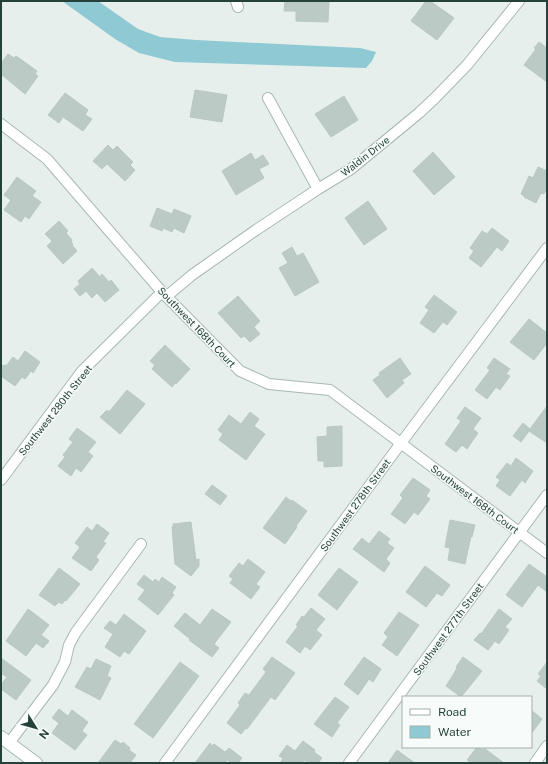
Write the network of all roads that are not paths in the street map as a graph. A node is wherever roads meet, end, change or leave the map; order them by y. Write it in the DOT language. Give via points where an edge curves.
graph roads {
  1 [pos="519,1"];
  2 [pos="268,98"];
  3 [pos="1,124"];
  4 [pos="318,189"];
  5 [pos="547,248"];
  6 [pos="165,294"];
  7 [pos="401,443"];
  8 [pos="1,480"];
  9 [pos="547,495"];
  10 [pos="519,532"];
  11 [pos="141,544"];
  12 [pos="547,553"];
  13 [pos="5,740"];
  14 [pos="547,746"];
  15 [pos="538,762"];
  16 [pos="36,763"];
  17 [pos="165,763"];
  18 [pos="349,763"];
  1 -- 4 [label="street, Waldin Drive" via="467,65 435,98 351,168"];
  2 -- 4 [label="street"];
  3 -- 6 [label="street, Southwest 168th Court" via="47,159"];
  4 -- 6 [label="street, Waldin Drive"];
  5 -- 7 [label="street, Southwest 278th Street"];
  6 -- 7 [label="street, Southwest 168th Court" via="240,371 269,384 330,390"];
  6 -- 8 [label="street, Southwest 280th Street" via="82,371"];
  7 -- 10 [label="street, Southwest 168th Court"];
  7 -- 17 [label="street, Southwest 278th Street"];
  9 -- 10 [label="street, Southwest 277th Street"];
  10 -- 12 [label="street, Southwest 168th Court"];
  10 -- 18 [label="street, Southwest 277th Street"];
  11 -- 13 [label="street" via="76,632 53,685"];
  13 -- 16 [label="street"];
  14 -- 15 [label="street"];
}
